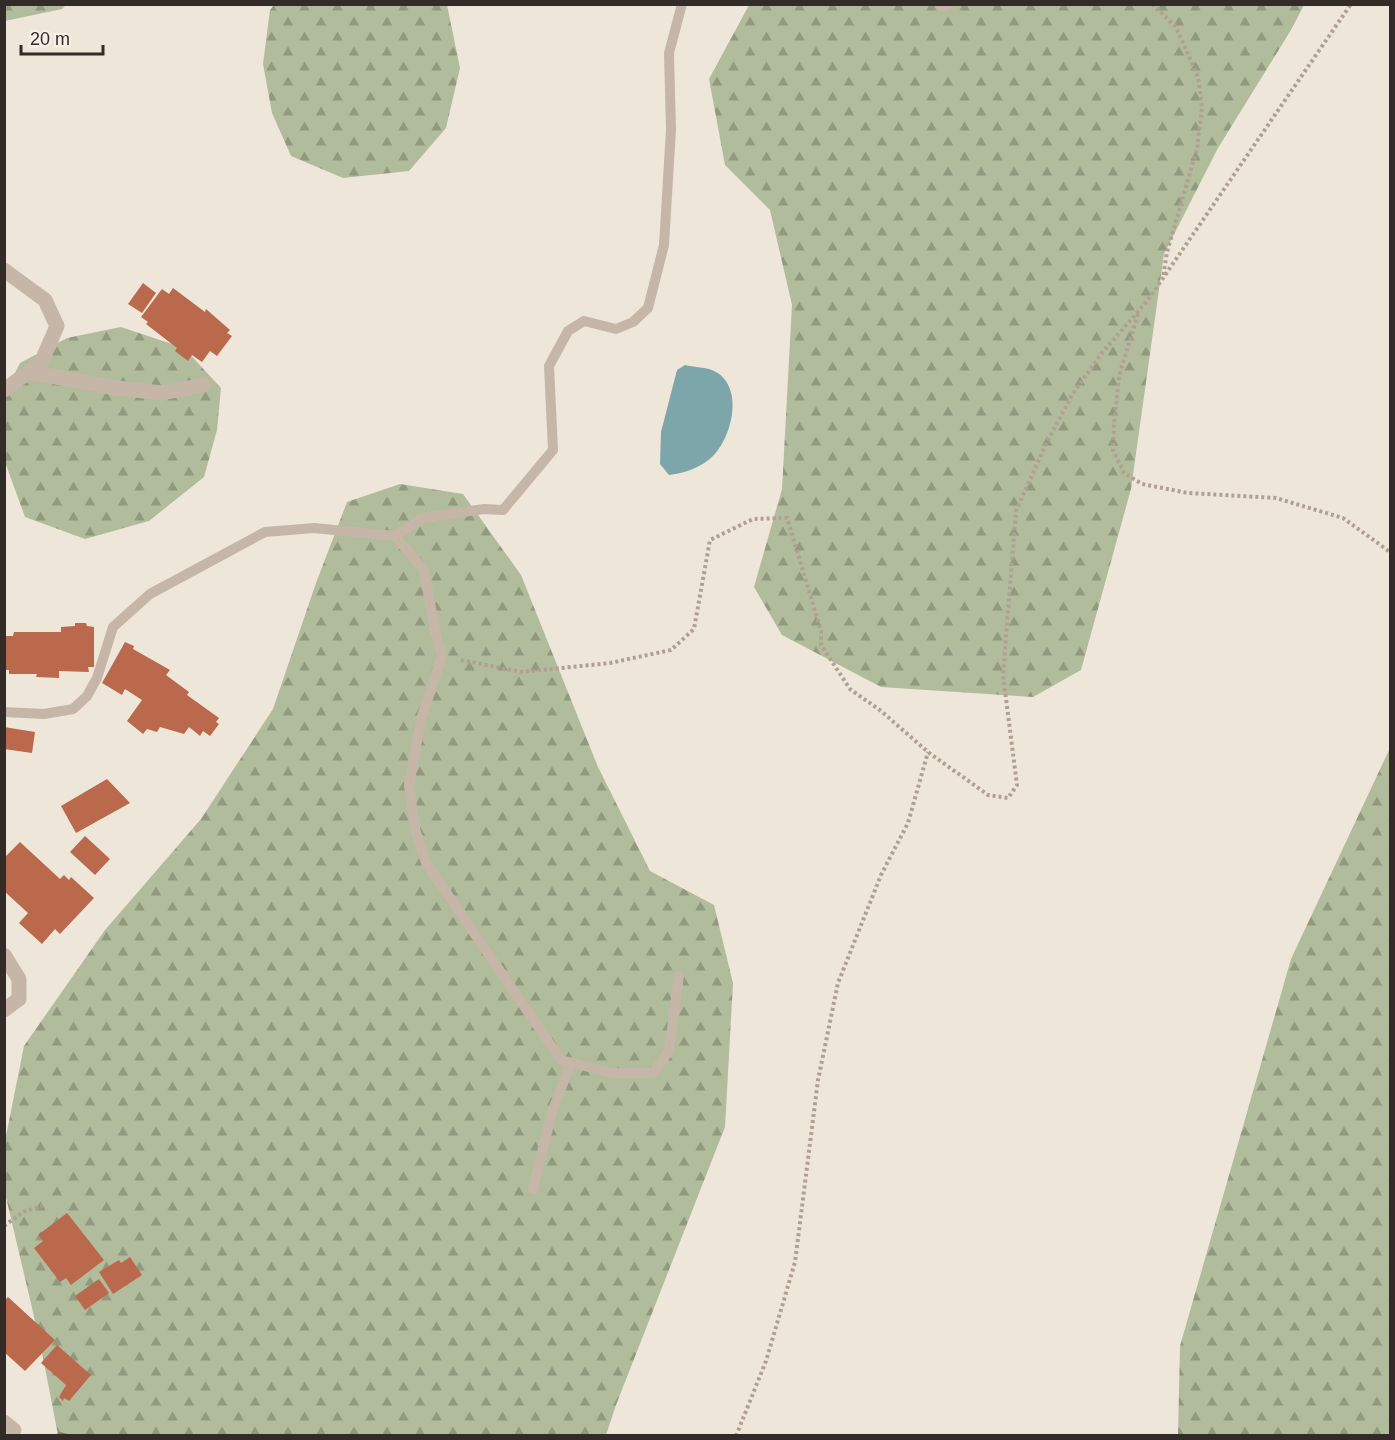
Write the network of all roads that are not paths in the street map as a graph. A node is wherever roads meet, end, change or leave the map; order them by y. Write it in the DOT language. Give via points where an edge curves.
graph roads {
  1 [pos="682,4"];
  2 [pos="4,270"];
  3 [pos="29,372"];
  4 [pos="203,386"];
  5 [pos="4,390"];
  6 [pos="394,536"];
  7 [pos="4,712"];
  8 [pos="4,955"];
  9 [pos="679,976"];
  10 [pos="4,1010"];
  11 [pos="571,1063"];
  12 [pos="533,1189"];
  1 -- 6 [label="lane" via="669,53 671,130 664,245 648,308 633,322 616,329 584,321 568,331 549,366 553,450 503,510 423,518"];
  2 -- 3 [label="street" via="45,300 57,326 41,363"];
  3 -- 4 [label="street" via="162,393"];
  3 -- 5 [label="street"];
  6 -- 7 [label="lane" via="314,528 265,532 150,594 112,627 97,678 87,696 73,709 44,714"];
  6 -- 11 [label="lane" via="424,570 442,656 421,719 409,784 415,829 426,863 561,1060"];
  8 -- 10 [label="street" via="19,979 19,999"];
  9 -- 11 [label="lane" via="669,1051 652,1072 612,1073"];
  11 -- 12 [label="lane" via="552,1112"];
}
